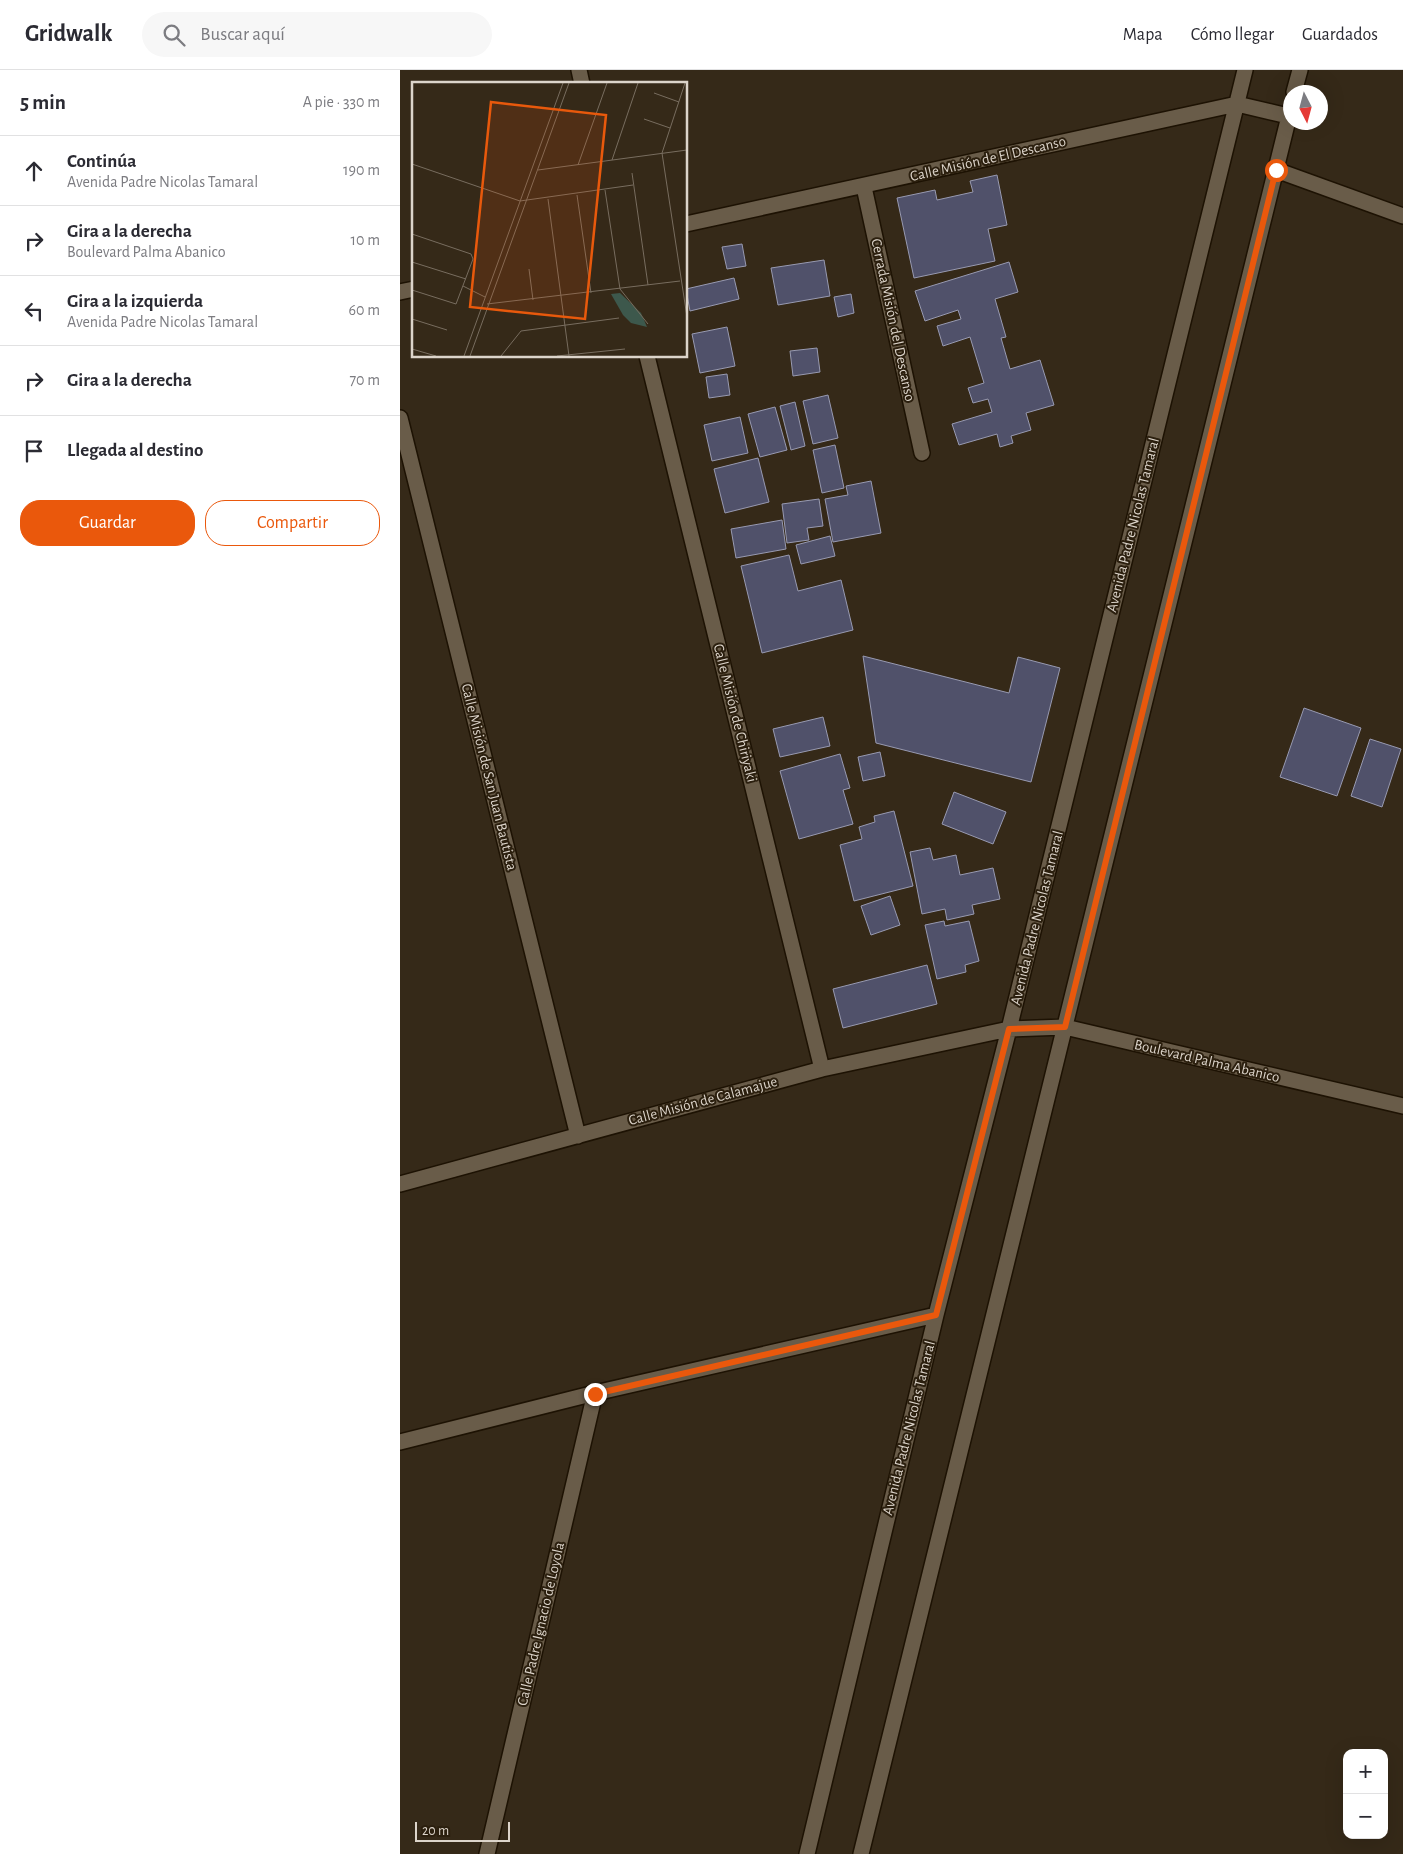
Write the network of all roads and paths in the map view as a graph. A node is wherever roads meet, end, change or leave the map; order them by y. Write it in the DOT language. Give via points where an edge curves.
graph roads {
  1 [pos="1245,70"];
  2 [pos="1300,70"];
  3 [pos="1296,85"];
  4 [pos="1237,104"];
  5 [pos="1283,111"];
  6 [pos="1285,130"];
  7 [pos="1276,170"];
  8 [pos="864,187"];
  9 [pos="1403,216"];
  10 [pos="688,224"];
  11 [pos="647,358"];
  12 [pos="400,418"];
  13 [pos="922,454"];
  14 [pos="1065,1027"];
  15 [pos="1009,1029"];
  16 [pos="822,1069"];
  17 [pos="1403,1106"];
  18 [pos="578,1136"];
  19 [pos="400,1184"];
  20 [pos="936,1315"];
  21 [pos="595,1394"];
  22 [pos="400,1442"];
  23 [pos="487,1854"];
  24 [pos="807,1854"];
  25 [pos="861,1854"];
  1 -- 4 [label="street, Avenida Padre Nicolas Tamaral"];
  2 -- 3 [label="street"];
  4 -- 5 [label="street, Calle Misión de El Descanso"];
  4 -- 8 [label="street, Calle Misión de El Descanso"];
  4 -- 15 [label="street, Avenida Padre Nicolas Tamaral"];
  6 -- 7 [label="street"];
  7 -- 9 [label="street"];
  7 -- 14 [label="street"];
  8 -- 10 [label="street, Calle Misión de El Descanso"];
  8 -- 13 [label="street, Cerrada Misión del Descanso"];
  11 -- 16 [label="street, Calle Misión de Chiriyaki"];
  12 -- 18 [label="street, Calle Misión de San Juan Bautista"];
  14 -- 15 [label="street, Boulevard Palma Abanico"];
  14 -- 17 [label="street, Boulevard Palma Abanico"];
  14 -- 25 [label="street"];
  15 -- 16 [label="street, Calle Misión de Calamajue"];
  15 -- 20 [label="street, Avenida Padre Nicolas Tamaral"];
  16 -- 18 [label="street, Calle Misión de Calamajue"];
  18 -- 19 [label="street, Calle Misión de Calamajue"];
  20 -- 21 [label="street"];
  20 -- 24 [label="street, Avenida Padre Nicolas Tamaral"];
  21 -- 22 [label="street"];
  21 -- 23 [label="street, Calle Padre Ignacio de Loyola"];
}
